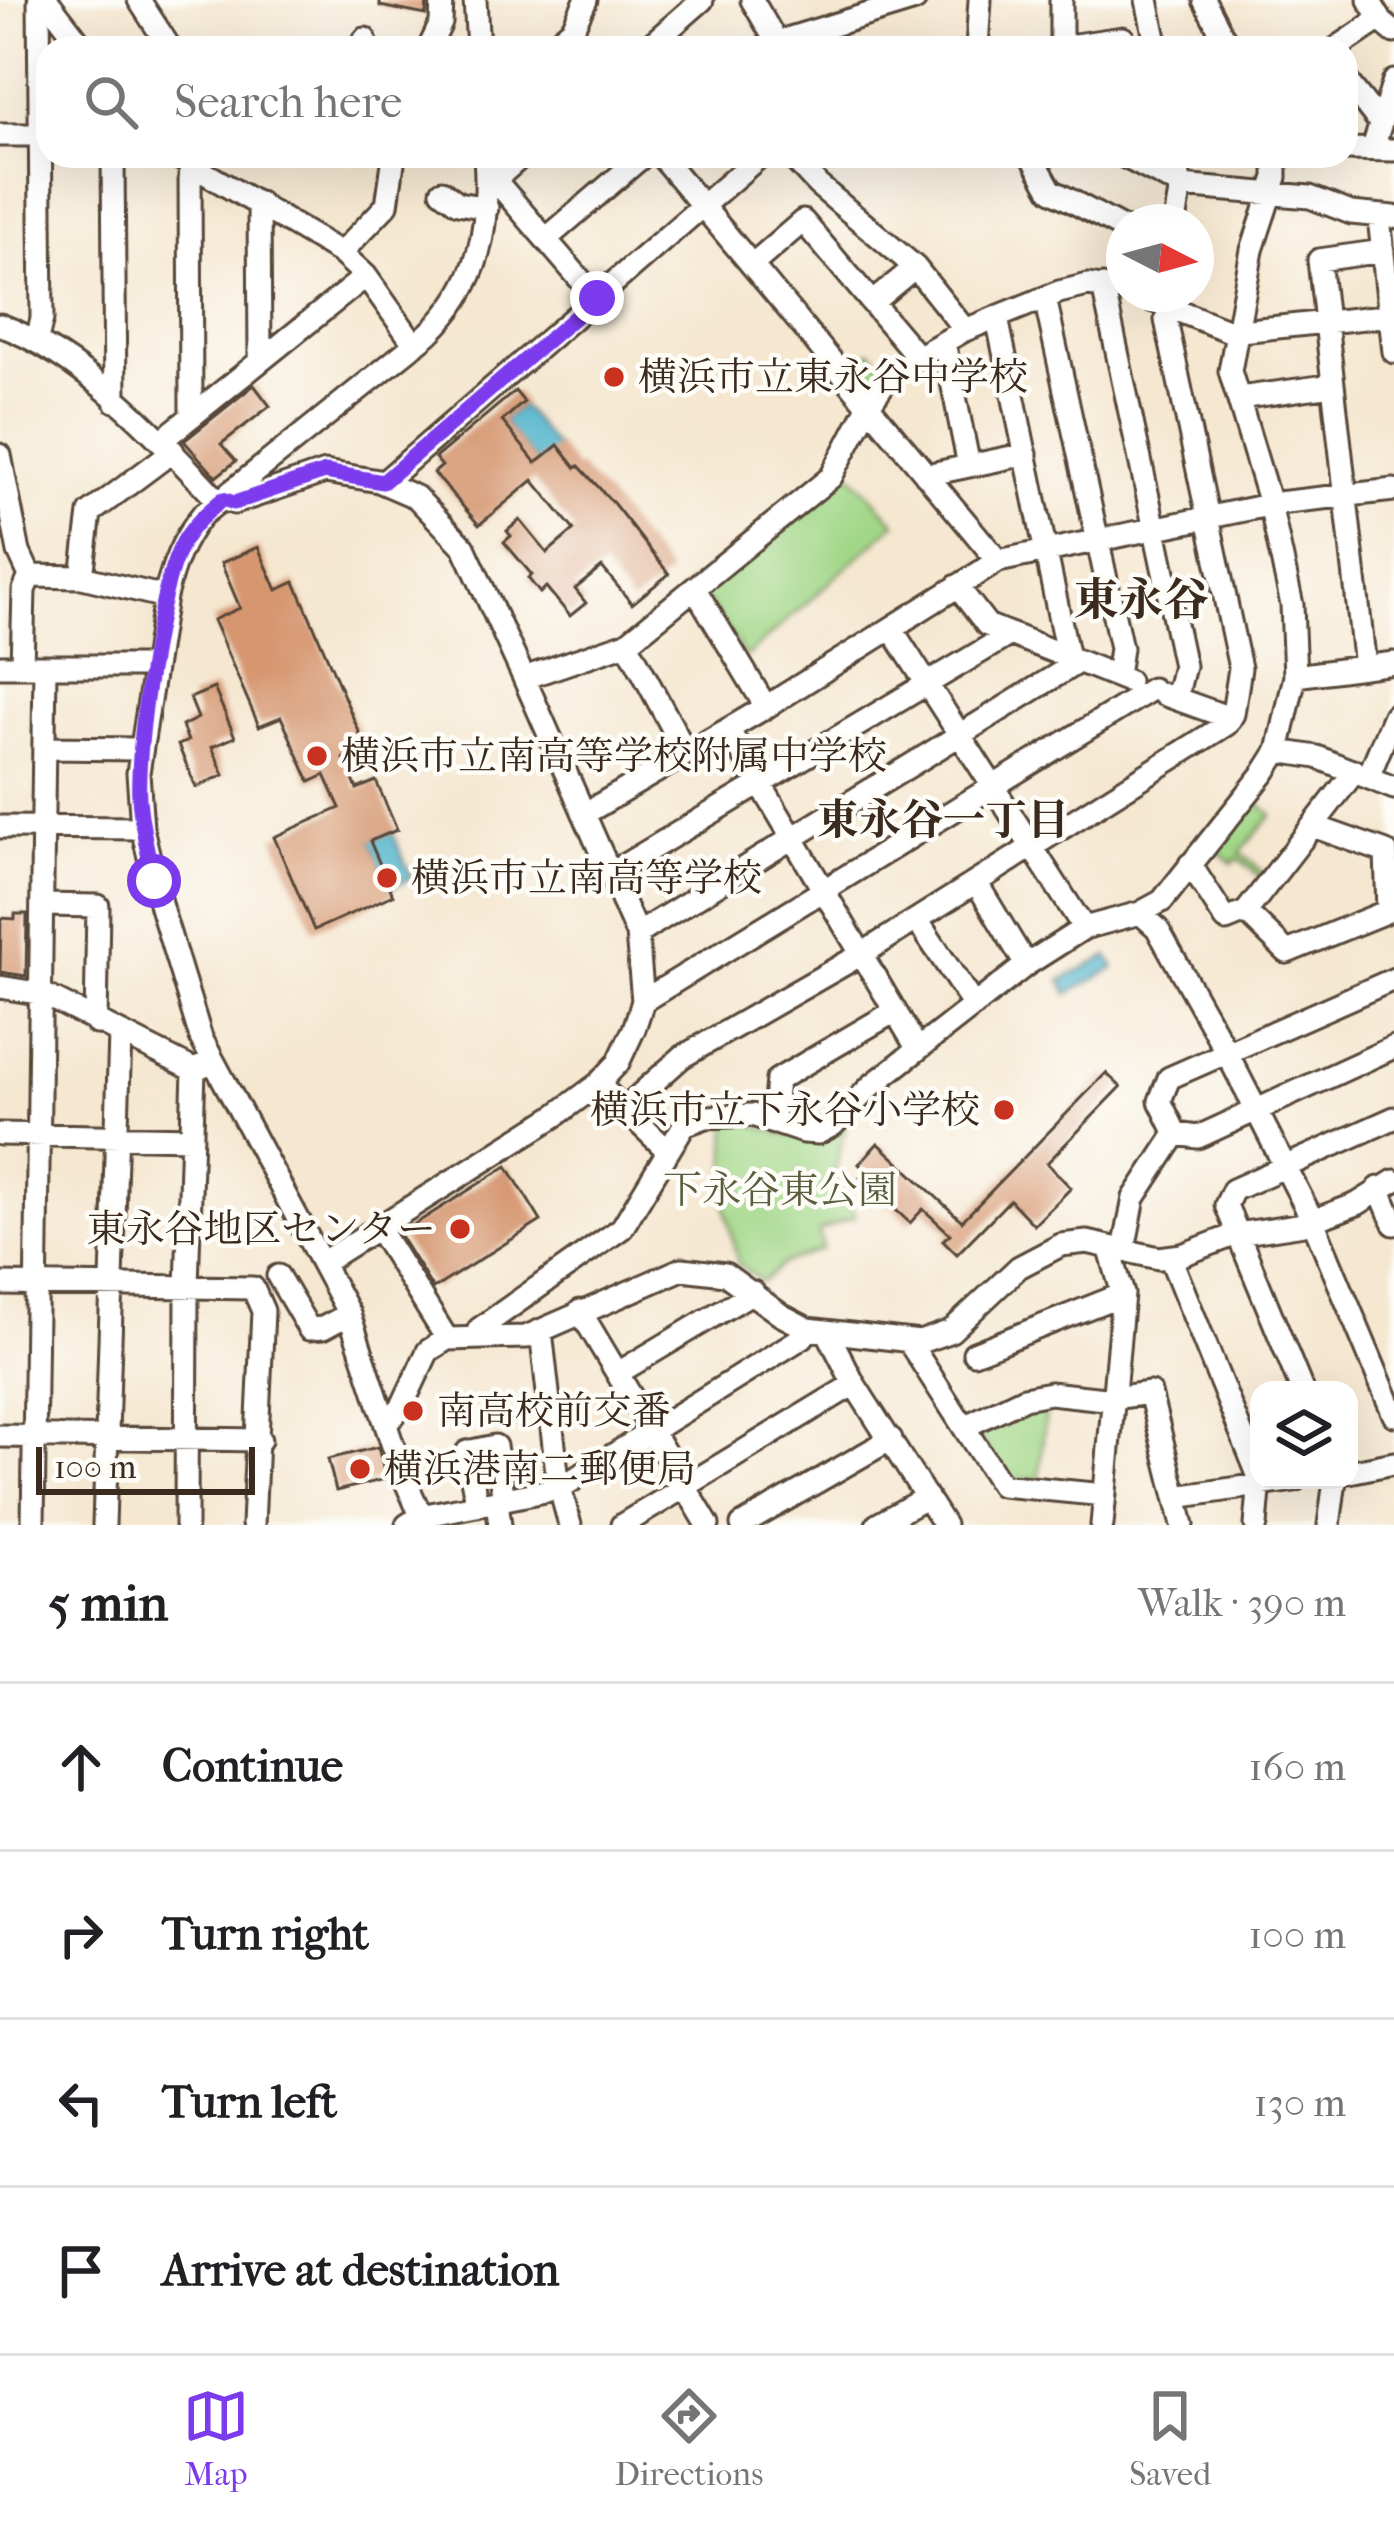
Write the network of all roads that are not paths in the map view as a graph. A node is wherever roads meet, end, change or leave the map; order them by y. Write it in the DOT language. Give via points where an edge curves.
graph roads {
  1 [pos="43,0"];
  2 [pos="139,0"];
  3 [pos="442,0"];
  4 [pos="475,0"];
  5 [pos="586,0"];
  6 [pos="702,0"];
  7 [pos="752,0"];
  8 [pos="915,0"];
  9 [pos="980,0"];
  10 [pos="1061,0"];
  11 [pos="1147,0"];
  12 [pos="1204,0"];
  13 [pos="1381,17"];
  14 [pos="43,36"];
  15 [pos="74,36"];
  16 [pos="162,36"];
  17 [pos="435,36"];
  18 [pos="477,36"];
  19 [pos="563,36"];
  20 [pos="661,36"];
  21 [pos="771,36"];
  22 [pos="806,36"];
  23 [pos="978,36"];
  24 [pos="1061,36"];
  25 [pos="1145,36"];
  26 [pos="1222,36"];
  27 [pos="1354,36"];
  28 [pos="1394,81"];
  29 [pos="1358,95"];
  30 [pos="1381,124"];
  31 [pos="0,135"];
  32 [pos="36,135"];
  33 [pos="1383,149"];
  34 [pos="44,168"];
  35 [pos="113,168"];
  36 [pos="183,168"];
  37 [pos="199,168"];
  38 [pos="393,168"];
  39 [pos="487,168"];
  40 [pos="511,168"];
  41 [pos="629,168"];
  42 [pos="671,168"];
  43 [pos="747,168"];
  44 [pos="802,168"];
  45 [pos="1039,168"];
  46 [pos="1146,168"];
  47 [pos="1177,168"];
  48 [pos="1275,168"];
  49 [pos="1181,186"];
  50 [pos="442,191"];
  51 [pos="490,192"];
  52 [pos="1272,193"];
  53 [pos="260,203"];
  54 [pos="1178,204"];
  55 [pos="704,206"];
  56 [pos="1386,218"];
  57 [pos="1106,219"];
  58 [pos="546,239"];
  59 [pos="1383,251"];
  60 [pos="341,253"];
  61 [pos="752,265"];
  62 [pos="916,267"];
  63 [pos="366,276"];
  64 [pos="1106,287"];
  65 [pos="597,298"];
  66 [pos="1046,298"];
  67 [pos="873,302"];
  68 [pos="1117,312"];
  69 [pos="1165,312"];
  70 [pos="1191,312"];
  71 [pos="1392,315"];
  72 [pos="997,318"];
  73 [pos="1326,322"];
  74 [pos="0,325"];
  75 [pos="965,330"];
  76 [pos="1237,331"];
  77 [pos="37,339"];
  78 [pos="944,342"];
  79 [pos="415,344"];
  80 [pos="1394,352"];
  81 [pos="917,356"];
  82 [pos="260,362"];
  83 [pos="1333,386"];
  84 [pos="1239,398"];
  85 [pos="115,401"];
  86 [pos="869,405"];
  87 [pos="191,417"];
  88 [pos="167,446"];
  89 [pos="1026,454"];
  90 [pos="0,455"];
  91 [pos="970,466"];
  92 [pos="926,475"];
  93 [pos="383,482"];
  94 [pos="1394,490"];
  95 [pos="1346,495"];
  96 [pos="5,496"];
  97 [pos="221,501"];
  98 [pos="1270,504"];
  99 [pos="1210,517"];
  100 [pos="1154,528"];
  101 [pos="1099,540"];
  102 [pos="1047,551"];
  103 [pos="9,554"];
  104 [pos="998,561"];
  105 [pos="30,576"];
  106 [pos="82,577"];
  107 [pos="957,586"];
  108 [pos="695,590"];
  109 [pos="165,597"];
  110 [pos="891,628"];
  111 [pos="1007,635"];
  112 [pos="627,643"];
  113 [pos="1073,660"];
  114 [pos="1394,664"];
  115 [pos="22,666"];
  116 [pos="153,666"];
  117 [pos="1365,667"];
  118 [pos="1117,676"];
  119 [pos="1294,676"];
  120 [pos="524,677"];
  121 [pos="927,683"];
  122 [pos="1152,689"];
  123 [pos="1176,698"];
  124 [pos="766,707"];
  125 [pos="1394,715"];
  126 [pos="1230,718"];
  127 [pos="728,729"];
  128 [pos="960,735"];
  129 [pos="44,748"];
  130 [pos="140,748"];
  131 [pos="1278,751"];
  132 [pos="686,753"];
  133 [pos="1362,773"];
  134 [pos="760,783"];
  135 [pos="993,786"];
  136 [pos="1394,788"];
  137 [pos="584,814"];
  138 [pos="1312,826"];
  139 [pos="0,827"];
  140 [pos="44,827"];
  141 [pos="142,828"];
  142 [pos="793,838"];
  143 [pos="1031,846"];
  144 [pos="1190,864"];
  145 [pos="611,872"];
  146 [pos="976,882"];
  147 [pos="824,890"];
  148 [pos="43,905"];
  149 [pos="1246,912"];
  150 [pos="1140,913"];
  151 [pos="916,920"];
  152 [pos="1084,928"];
  153 [pos="637,934"];
  154 [pos="862,954"];
  155 [pos="1026,965"];
  156 [pos="1394,979"];
  157 [pos="0,987"];
  158 [pos="43,994"];
  159 [pos="644,1000"];
  160 [pos="974,1006"];
  161 [pos="895,1011"];
  162 [pos="96,1023"];
  163 [pos="120,1035"];
  164 [pos="1394,1047"];
  165 [pos="917,1048"];
  166 [pos="1227,1053"];
  167 [pos="204,1065"];
  168 [pos="598,1084"];
  169 [pos="625,1108"];
  170 [pos="1256,1110"];
  171 [pos="1394,1118"];
  172 [pos="773,1123"];
  173 [pos="0,1134"];
  174 [pos="1176,1134"];
  175 [pos="40,1135"];
  176 [pos="117,1136"];
  177 [pos="192,1138"];
  178 [pos="668,1151"];
  179 [pos="1284,1166"];
  180 [pos="1387,1184"];
  181 [pos="1312,1221"];
  182 [pos="1394,1224"];
  183 [pos="378,1228"];
  184 [pos="1237,1234"];
  185 [pos="1116,1248"];
  186 [pos="1170,1257"];
  187 [pos="322,1262"];
  188 [pos="278,1276"];
  189 [pos="0,1284"];
  190 [pos="38,1285"];
  191 [pos="112,1286"];
  192 [pos="187,1287"];
  193 [pos="753,1292"];
  194 [pos="1123,1294"];
  195 [pos="580,1311"];
  196 [pos="349,1314"];
  197 [pos="951,1330"];
  198 [pos="541,1331"];
  199 [pos="818,1331"];
  200 [pos="476,1337"];
  201 [pos="447,1339"];
  202 [pos="909,1342"];
  203 [pos="618,1372"];
  204 [pos="1298,1381"];
  205 [pos="854,1384"];
  206 [pos="1116,1398"];
  207 [pos="1394,1415"];
  208 [pos="386,1424"];
  209 [pos="964,1427"];
  210 [pos="653,1431"];
  211 [pos="0,1436"];
  212 [pos="35,1437"];
  213 [pos="107,1438"];
  214 [pos="187,1438"];
  215 [pos="891,1439"];
  216 [pos="260,1440"];
  217 [pos="1250,1456"];
  218 [pos="1394,1463"];
  219 [pos="1358,1470"];
  220 [pos="1250,1483"];
  221 [pos="560,1488"];
  222 [pos="686,1488"];
  223 [pos="1259,1489"];
  224 [pos="1334,1489"];
  225 [pos="1105,1495"];
  226 [pos="927,1496"];
  227 [pos="1176,1497"];
  228 [pos="492,1501"];
  229 [pos="418,1522"];
  230 [pos="34,1525"];
  231 [pos="104,1525"];
  232 [pos="186,1525"];
  233 [pos="253,1525"];
  234 [pos="500,1525"];
  235 [pos="570,1525"];
  236 [pos="622,1525"];
  237 [pos="708,1525"];
  238 [pos="742,1525"];
  239 [pos="877,1525"];
  240 [pos="944,1525"];
  241 [pos="1102,1525"];
  242 [pos="1183,1525"];
  243 [pos="1256,1525"];
  244 [pos="1329,1525"];
  1 -- 14 [label="street"];
  1 -- 15 [label="street"];
  2 -- 16 [label="street"];
  3 -- 17 [label="street"];
  4 -- 18 [label="street"];
  5 -- 19 [label="street"];
  6 -- 20 [label="street"];
  7 -- 21 [label="street"];
  8 -- 22 [label="street"];
  9 -- 23 [label="street"];
  10 -- 24 [label="street"];
  11 -- 25 [label="street"];
  12 -- 26 [label="street"];
  13 -- 27 [label="street"];
  28 -- 30 [label="street"];
  29 -- 30 [label="street"];
  30 -- 33 [label="street"];
  31 -- 32 [label="street"];
  34 -- 77 [label="street"];
  35 -- 85 [label="street"];
  36 -- 87 [label="street"];
  37 -- 53 [label="street"];
  38 -- 60 [label="street" via="381,214"];
  39 -- 51 [label="street"];
  40 -- 51 [label="street"];
  41 -- 58 [label="street"];
  42 -- 55 [label="street"];
  43 -- 55 [label="street"];
  44 -- 62 [label="street"];
  45 -- 57 [label="street" via="1051,190"];
  46 -- 49 [label="street"];
  47 -- 49 [label="street"];
  48 -- 52 [label="street"];
  49 -- 52 [label="street"];
  49 -- 54 [label="street"];
  50 -- 51 [label="street" via="458,203"];
  51 -- 58 [label="street"];
  51 -- 79 [label="street" via="468,285"];
  52 -- 56 [label="street"];
  52 -- 76 [label="street"];
  53 -- 60 [label="street"];
  53 -- 82 [label="street"];
  55 -- 61 [label="street"];
  55 -- 65 [label="street"];
  56 -- 59 [label="street"];
  58 -- 65 [label="street"];
  59 -- 71 [label="street"];
  59 -- 73 [label="street" via="1319,260"];
  60 -- 63 [label="street"];
  61 -- 67 [label="street" via="803,221"];
  61 -- 86 [label="street"];
  62 -- 67 [label="street"];
  62 -- 75 [label="street"];
  63 -- 79 [label="street"];
  63 -- 82 [label="street"];
  64 -- 66 [label="street"];
  65 -- 93 [label="street"];
  66 -- 72 [label="street"];
  66 -- 101 [label="street"];
  67 -- 81 [label="street"];
  68 -- 100 [label="street"];
  69 -- 99 [label="street"];
  70 -- 76 [label="street"];
  71 -- 73 [label="street"];
  71 -- 80 [label="street"];
  72 -- 75 [label="street"];
  72 -- 89 [label="street"];
  73 -- 76 [label="street"];
  73 -- 83 [label="street"];
  74 -- 77 [label="street"];
  75 -- 78 [label="street"];
  76 -- 84 [label="street" via="1230,371"];
  77 -- 85 [label="street"];
  78 -- 81 [label="street"];
  78 -- 91 [label="street"];
  79 -- 97 [label="street"];
  81 -- 86 [label="street" via="893,371"];
  82 -- 87 [label="street"];
  83 -- 84 [label="street"];
  83 -- 95 [label="street"];
  84 -- 98 [label="street"];
  85 -- 88 [label="street"];
  86 -- 92 [label="street"];
  86 -- 108 [label="street" via="831,477"];
  87 -- 88 [label="street"];
  88 -- 97 [label="street"];
  88 -- 106 [label="street" via="90,513"];
  89 -- 91 [label="street"];
  89 -- 102 [label="street"];
  90 -- 96 [label="street"];
  91 -- 92 [label="street"];
  92 -- 104 [label="street"];
  93 -- 97 [label="street" via="325,472"];
  93 -- 120 [label="street" via="416,497 464,548"];
  94 -- 95 [label="street"];
  95 -- 98 [label="street"];
  95 -- 117 [label="street"];
  96 -- 103 [label="street"];
  97 -- 109 [label="street" via="189,531"];
  98 -- 99 [label="street"];
  98 -- 119 [label="street" via="1292,605"];
  99 -- 100 [label="street"];
  99 -- 126 [label="street" via="1240,668"];
  100 -- 101 [label="street"];
  100 -- 123 [label="street" via="1184,666"];
  101 -- 102 [label="street"];
  101 -- 118 [label="street" via="1121,648"];
  102 -- 104 [label="street"];
  102 -- 113 [label="street"];
  103 -- 105 [label="street"];
  104 -- 107 [label="street"];
  105 -- 106 [label="street"];
  105 -- 115 [label="street"];
  106 -- 109 [label="street"];
  107 -- 110 [label="street"];
  107 -- 111 [label="street" via="987,626"];
  108 -- 112 [label="street"];
  108 -- 124 [label="street"];
  109 -- 116 [label="street"];
  110 -- 121 [label="street"];
  110 -- 124 [label="street"];
  111 -- 113 [label="street"];
  111 -- 121 [label="street"];
  112 -- 120 [label="street"];
  112 -- 132 [label="street"];
  113 -- 118 [label="street"];
  113 -- 128 [label="street"];
  114 -- 117 [label="street"];
  115 -- 116 [label="street"];
  115 -- 129 [label="street"];
  116 -- 130 [label="street"];
  117 -- 119 [label="street"];
  118 -- 122 [label="street"];
  119 -- 131 [label="street"];
  120 -- 137 [label="street"];
  121 -- 128 [label="street"];
  121 -- 134 [label="street"];
  122 -- 123 [label="street"];
  122 -- 135 [label="street"];
  123 -- 126 [label="street"];
  124 -- 127 [label="street"];
  125 -- 133 [label="street"];
  126 -- 143 [label="street" via="1207,740"];
  127 -- 132 [label="street"];
  127 -- 134 [label="street"];
  128 -- 135 [label="street"];
  128 -- 142 [label="street"];
  129 -- 130 [label="street"];
  129 -- 140 [label="street"];
  130 -- 141 [label="street"];
  131 -- 133 [label="street"];
  131 -- 144 [label="street"];
  132 -- 137 [label="street"];
  133 -- 136 [label="street"];
  133 -- 138 [label="street"];
  134 -- 142 [label="street"];
  134 -- 145 [label="street"];
  135 -- 143 [label="street"];
  135 -- 147 [label="street"];
  137 -- 145 [label="street"];
  138 -- 149 [label="street"];
  138 -- 149 [label="street" via="1387,852 1388,911 1287,952"];
  139 -- 140 [label="street"];
  140 -- 141 [label="street"];
  140 -- 148 [label="street"];
  141 -- 167 [label="street"];
  142 -- 147 [label="street"];
  142 -- 153 [label="street"];
  143 -- 146 [label="street"];
  143 -- 152 [label="street"];
  144 -- 149 [label="street" via="1226,920"];
  144 -- 150 [label="street" via="1162,901"];
  145 -- 153 [label="street"];
  146 -- 151 [label="street"];
  146 -- 155 [label="street"];
  147 -- 154 [label="street"];
  147 -- 159 [label="street"];
  148 -- 158 [label="street"];
  148 -- 162 [label="street" via="98,906"];
  150 -- 152 [label="street"];
  150 -- 166 [label="street" via="1157,928"];
  151 -- 154 [label="street"];
  151 -- 160 [label="street"];
  152 -- 155 [label="street"];
  153 -- 159 [label="street"];
  154 -- 161 [label="street"];
  154 -- 169 [label="street" via="682,1057"];
  155 -- 160 [label="street"];
  156 -- 166 [label="street"];
  157 -- 158 [label="street"];
  158 -- 162 [label="street"];
  158 -- 175 [label="street"];
  159 -- 168 [label="street" via="618,1063"];
  160 -- 165 [label="street"];
  161 -- 165 [label="street"];
  161 -- 172 [label="street" via="776,1080"];
  162 -- 163 [label="street"];
  163 -- 167 [label="street"];
  163 -- 176 [label="street"];
  164 -- 170 [label="street"];
  165 -- 172 [label="street" via="833,1125 802,1132"];
  166 -- 170 [label="street"];
  166 -- 174 [label="street" via="1169,1078 1160,1101"];
  167 -- 177 [label="street"];
  167 -- 187 [label="street"];
  168 -- 169 [label="street"];
  168 -- 183 [label="street"];
  169 -- 178 [label="street"];
  170 -- 174 [label="street" via="1198,1136"];
  170 -- 179 [label="street"];
  171 -- 179 [label="street"];
  172 -- 178 [label="street" via="752,1115 706,1117 684,1125"];
  173 -- 175 [label="street"];
  174 -- 185 [label="street" via="1135,1198"];
  175 -- 176 [label="street"];
  175 -- 190 [label="street"];
  176 -- 177 [label="street"];
  176 -- 191 [label="street"];
  177 -- 192 [label="street"];
  178 -- 200 [label="street" via="622,1228"];
  179 -- 181 [label="street"];
  179 -- 184 [label="street" via="1233,1190 1226,1205"];
  180 -- 181 [label="street"];
  180 -- 182 [label="street"];
  181 -- 184 [label="street"];
  181 -- 207 [label="street"];
  183 -- 187 [label="street"];
  183 -- 201 [label="street"];
  184 -- 186 [label="street"];
  184 -- 204 [label="street"];
  185 -- 186 [label="street"];
  185 -- 194 [label="street"];
  185 -- 197 [label="street" via="1061,1245 1019,1267"];
  186 -- 217 [label="street"];
  187 -- 196 [label="street"];
  188 -- 196 [label="street" via="309,1329"];
  189 -- 190 [label="street"];
  190 -- 191 [label="street"];
  190 -- 212 [label="street"];
  191 -- 192 [label="street"];
  191 -- 213 [label="street"];
  192 -- 214 [label="street"];
  192 -- 216 [label="street" via="253,1288 263,1310"];
  193 -- 195 [label="street" via="725,1274 682,1269"];
  193 -- 199 [label="street"];
  193 -- 203 [label="street"];
  194 -- 197 [label="street" via="978,1361"];
  194 -- 206 [label="street"];
  195 -- 198 [label="street"];
  195 -- 203 [label="street"];
  196 -- 208 [label="street"];
  197 -- 202 [label="street"];
  198 -- 200 [label="street"];
  198 -- 221 [label="street"];
  199 -- 202 [label="street"];
  199 -- 205 [label="street"];
  199 -- 210 [label="street"];
  200 -- 201 [label="street"];
  201 -- 208 [label="street" via="420,1361"];
  202 -- 209 [label="street"];
  203 -- 210 [label="street"];
  205 -- 215 [label="street"];
  205 -- 222 [label="street"];
  206 -- 209 [label="street" via="1050,1393"];
  206 -- 225 [label="street"];
  206 -- 227 [label="street" via="1150,1393"];
  208 -- 229 [label="street"];
  209 -- 225 [label="street" via="1001,1485"];
  210 -- 221 [label="street"];
  210 -- 222 [label="street"];
  211 -- 212 [label="street"];
  212 -- 213 [label="street"];
  212 -- 230 [label="street"];
  213 -- 214 [label="street"];
  213 -- 231 [label="street"];
  214 -- 216 [label="street"];
  214 -- 232 [label="street"];
  215 -- 226 [label="street"];
  215 -- 238 [label="street"];
  216 -- 233 [label="street"];
  218 -- 219 [label="street"];
  220 -- 227 [label="street"];
  221 -- 228 [label="street"];
  221 -- 235 [label="street"];
  222 -- 236 [label="street"];
  222 -- 237 [label="street"];
  223 -- 243 [label="street"];
  224 -- 244 [label="street"];
  225 -- 241 [label="street"];
  226 -- 239 [label="street"];
  226 -- 240 [label="street"];
  227 -- 242 [label="street"];
  228 -- 229 [label="street"];
  228 -- 234 [label="street"];
}
